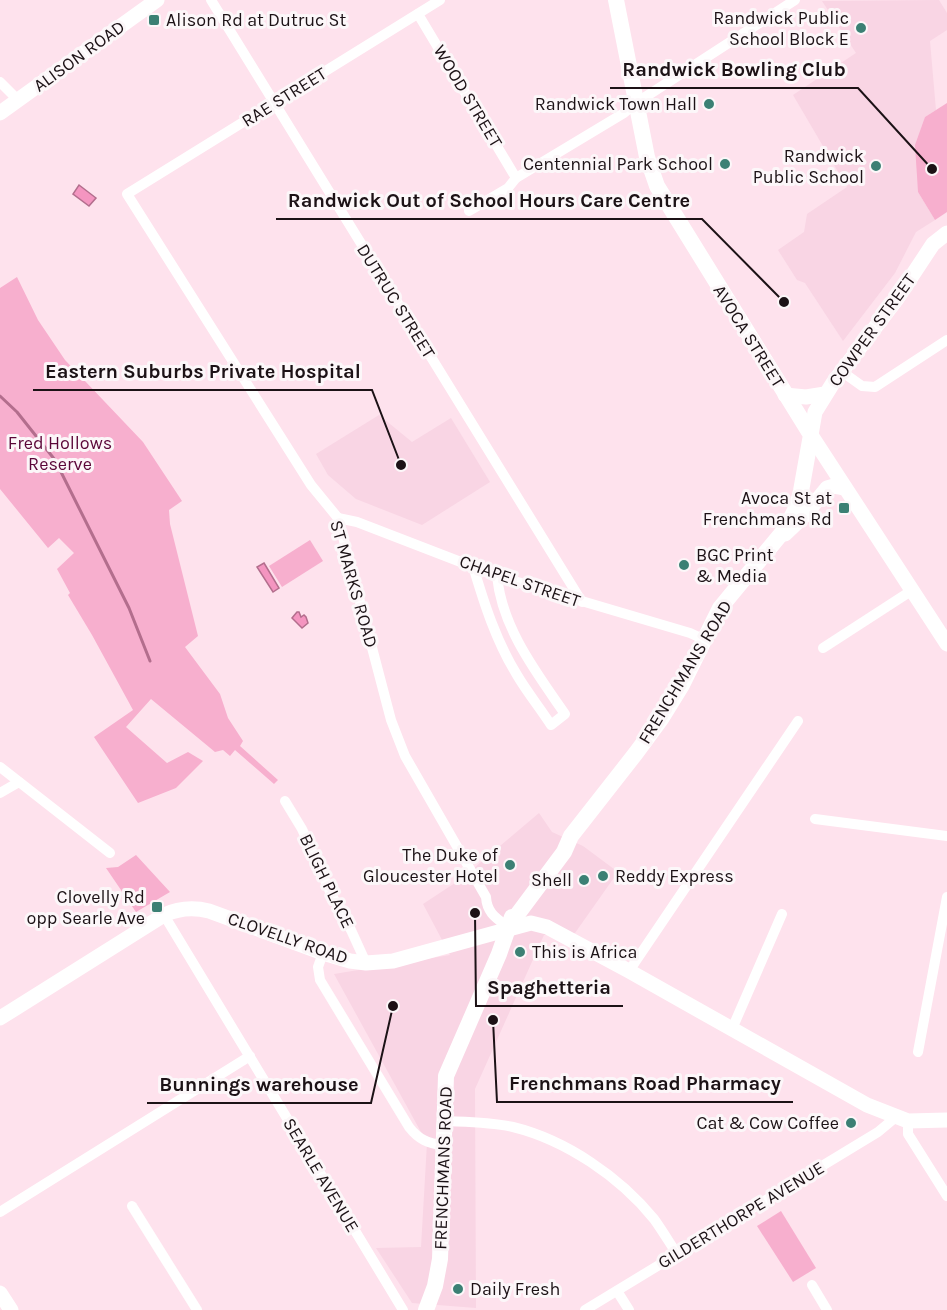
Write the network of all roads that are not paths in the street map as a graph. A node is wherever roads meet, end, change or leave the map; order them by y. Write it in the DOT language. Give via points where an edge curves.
graph roads {
  1 [pos="157,0"];
  2 [pos="211,0"];
  3 [pos="440,0"];
  4 [pos="616,0"];
  5 [pos="795,0"];
  6 [pos="418,14"];
  7 [pos="0,82"];
  8 [pos="18,100"];
  9 [pos="636,103"];
  10 [pos="273,104"];
  11 [pos="0,113"];
  12 [pos="516,178"];
  13 [pos="127,194"];
  14 [pos="469,211"];
  15 [pos="947,233"];
  16 [pos="947,340"];
  17 [pos="841,371"];
  18 [pos="825,394"];
  19 [pos="785,395"];
  20 [pos="811,435"];
  21 [pos="845,488"];
  22 [pos="338,518"];
  23 [pos="774,544"];
  24 [pos="473,566"];
  25 [pos="496,576"];
  26 [pos="911,591"];
  27 [pos="582,602"];
  28 [pos="703,639"];
  29 [pos="947,644"];
  30 [pos="823,648"];
  31 [pos="798,721"];
  32 [pos="0,767"];
  33 [pos="19,782"];
  34 [pos="0,792"];
  35 [pos="285,801"];
  36 [pos="815,819"];
  37 [pos="947,836"];
  38 [pos="110,853"];
  39 [pos="947,897"];
  40 [pos="782,914"];
  41 [pos="164,915"];
  42 [pos="508,927"];
  43 [pos="323,953"];
  44 [pos="366,963"];
  45 [pos="629,971"];
  46 [pos="0,1018"];
  47 [pos="732,1029"];
  48 [pos="918,1053"];
  49 [pos="250,1056"];
  50 [pos="902,1119"];
  51 [pos="947,1120"];
  52 [pos="445,1121"];
  53 [pos="444,1146"];
  54 [pos="947,1196"];
  55 [pos="132,1206"];
  56 [pos="0,1212"];
  57 [pos="677,1254"];
  58 [pos="812,1285"];
  59 [pos="617,1291"];
  60 [pos="0,1293"];
  61 [pos="11,1310"];
  62 [pos="197,1310"];
  63 [pos="403,1310"];
  64 [pos="426,1310"];
  65 [pos="585,1310"];
  66 [pos="629,1310"];
  67 [pos="827,1310"];
  1 -- 8 [label="street, ALISON ROAD"];
  2 -- 10 [label="street, DUTRUC STREET"];
  3 -- 6 [label="street, RAE STREET"];
  4 -- 9 [label="main road, AVOCA STREET"];
  5 -- 9 [label="street"];
  6 -- 10 [label="street, RAE STREET"];
  6 -- 12 [label="street, WOOD STREET"];
  7 -- 8 [label="street"];
  8 -- 11 [label="street, ALISON ROAD"];
  9 -- 12 [label="street"];
  9 -- 19 [label="main road, AVOCA STREET" via="657,186"];
  10 -- 13 [label="street, RAE STREET"];
  10 -- 27 [label="street, DUTRUC STREET"];
  12 -- 14 [label="street" via="508,188"];
  13 -- 22 [label="street, ST MARKS ROAD" via="311,485"];
  15 -- 17 [label="street, COWPER STREET" via="933,244"];
  16 -- 17 [label="street" via="875,387 862,386"];
  17 -- 18 [label="street, COWPER STREET"];
  18 -- 19 [label="street"];
  18 -- 20 [label="street, COWPER STREET" via="815,412"];
  19 -- 20 [label="main road, AVOCA STREET"];
  20 -- 21 [label="street, AVOCA STREET"];
  20 -- 23 [label="main road, FRENCHMANS ROAD" via="797,506"];
  21 -- 23 [label="street" via="827,488"];
  21 -- 26 [label="street, AVOCA STREET"];
  22 -- 24 [label="street, CHAPEL STREET"];
  22 -- 42 [label="street, ST MARKS ROAD" via="391,720 405,756 486,897 490,914"];
  23 -- 28 [label="main road, FRENCHMANS ROAD" via="720,608"];
  24 -- 25 [label="street, CHAPEL STREET"];
  24 -- 25 [label="street" via="484,605 506,656 552,725 565,714 510,625"];
  25 -- 27 [label="street, CHAPEL STREET"];
  26 -- 29 [label="street, AVOCA STREET"];
  26 -- 30 [label="street"];
  27 -- 28 [label="street, CHAPEL STREET"];
  28 -- 42 [label="main road, FRENCHMANS ROAD" via="666,711"];
  31 -- 45 [label="street"];
  32 -- 33 [label="street"];
  33 -- 34 [label="street"];
  33 -- 38 [label="street"];
  35 -- 44 [label="street, BLIGH PLACE"];
  36 -- 37 [label="street"];
  39 -- 48 [label="street"];
  40 -- 47 [label="street"];
  41 -- 43 [label="street, CLOVELLY ROAD" via="199,909"];
  41 -- 46 [label="street, CLOVELLY ROAD"];
  41 -- 49 [label="street, SEARLE AVENUE"];
  42 -- 44 [label="street, CLOVELLY ROAD" via="393,961"];
  42 -- 45 [label="street, CLOVELLY ROAD" via="531,922 547,927"];
  42 -- 52 [label="main road, FRENCHMANS ROAD" via="446,1076"];
  43 -- 44 [label="street, CLOVELLY ROAD"];
  43 -- 53 [label="street" via="318,964 320,980 409,1127 427,1143"];
  45 -- 47 [label="street, CLOVELLY ROAD"];
  47 -- 50 [label="street, CLOVELLY ROAD" via="867,1105"];
  49 -- 56 [label="street"];
  49 -- 63 [label="street, SEARLE AVENUE"];
  50 -- 51 [label="street, CLOVELLY ROAD"];
  50 -- 54 [label="street"];
  50 -- 57 [label="street, GILDERTHORPE AVENUE"];
  52 -- 53 [label="main road, FRENCHMANS ROAD"];
  52 -- 57 [label="street" via="512,1127 544,1137 592,1162 654,1219"];
  53 -- 64 [label="main road, FRENCHMANS ROAD" via="440,1259"];
  55 -- 62 [label="street"];
  57 -- 59 [label="street, GILDERTHORPE AVENUE"];
  58 -- 67 [label="street"];
  59 -- 65 [label="street, GILDERTHORPE AVENUE"];
  59 -- 66 [label="street"];
  60 -- 61 [label="street"];
}
